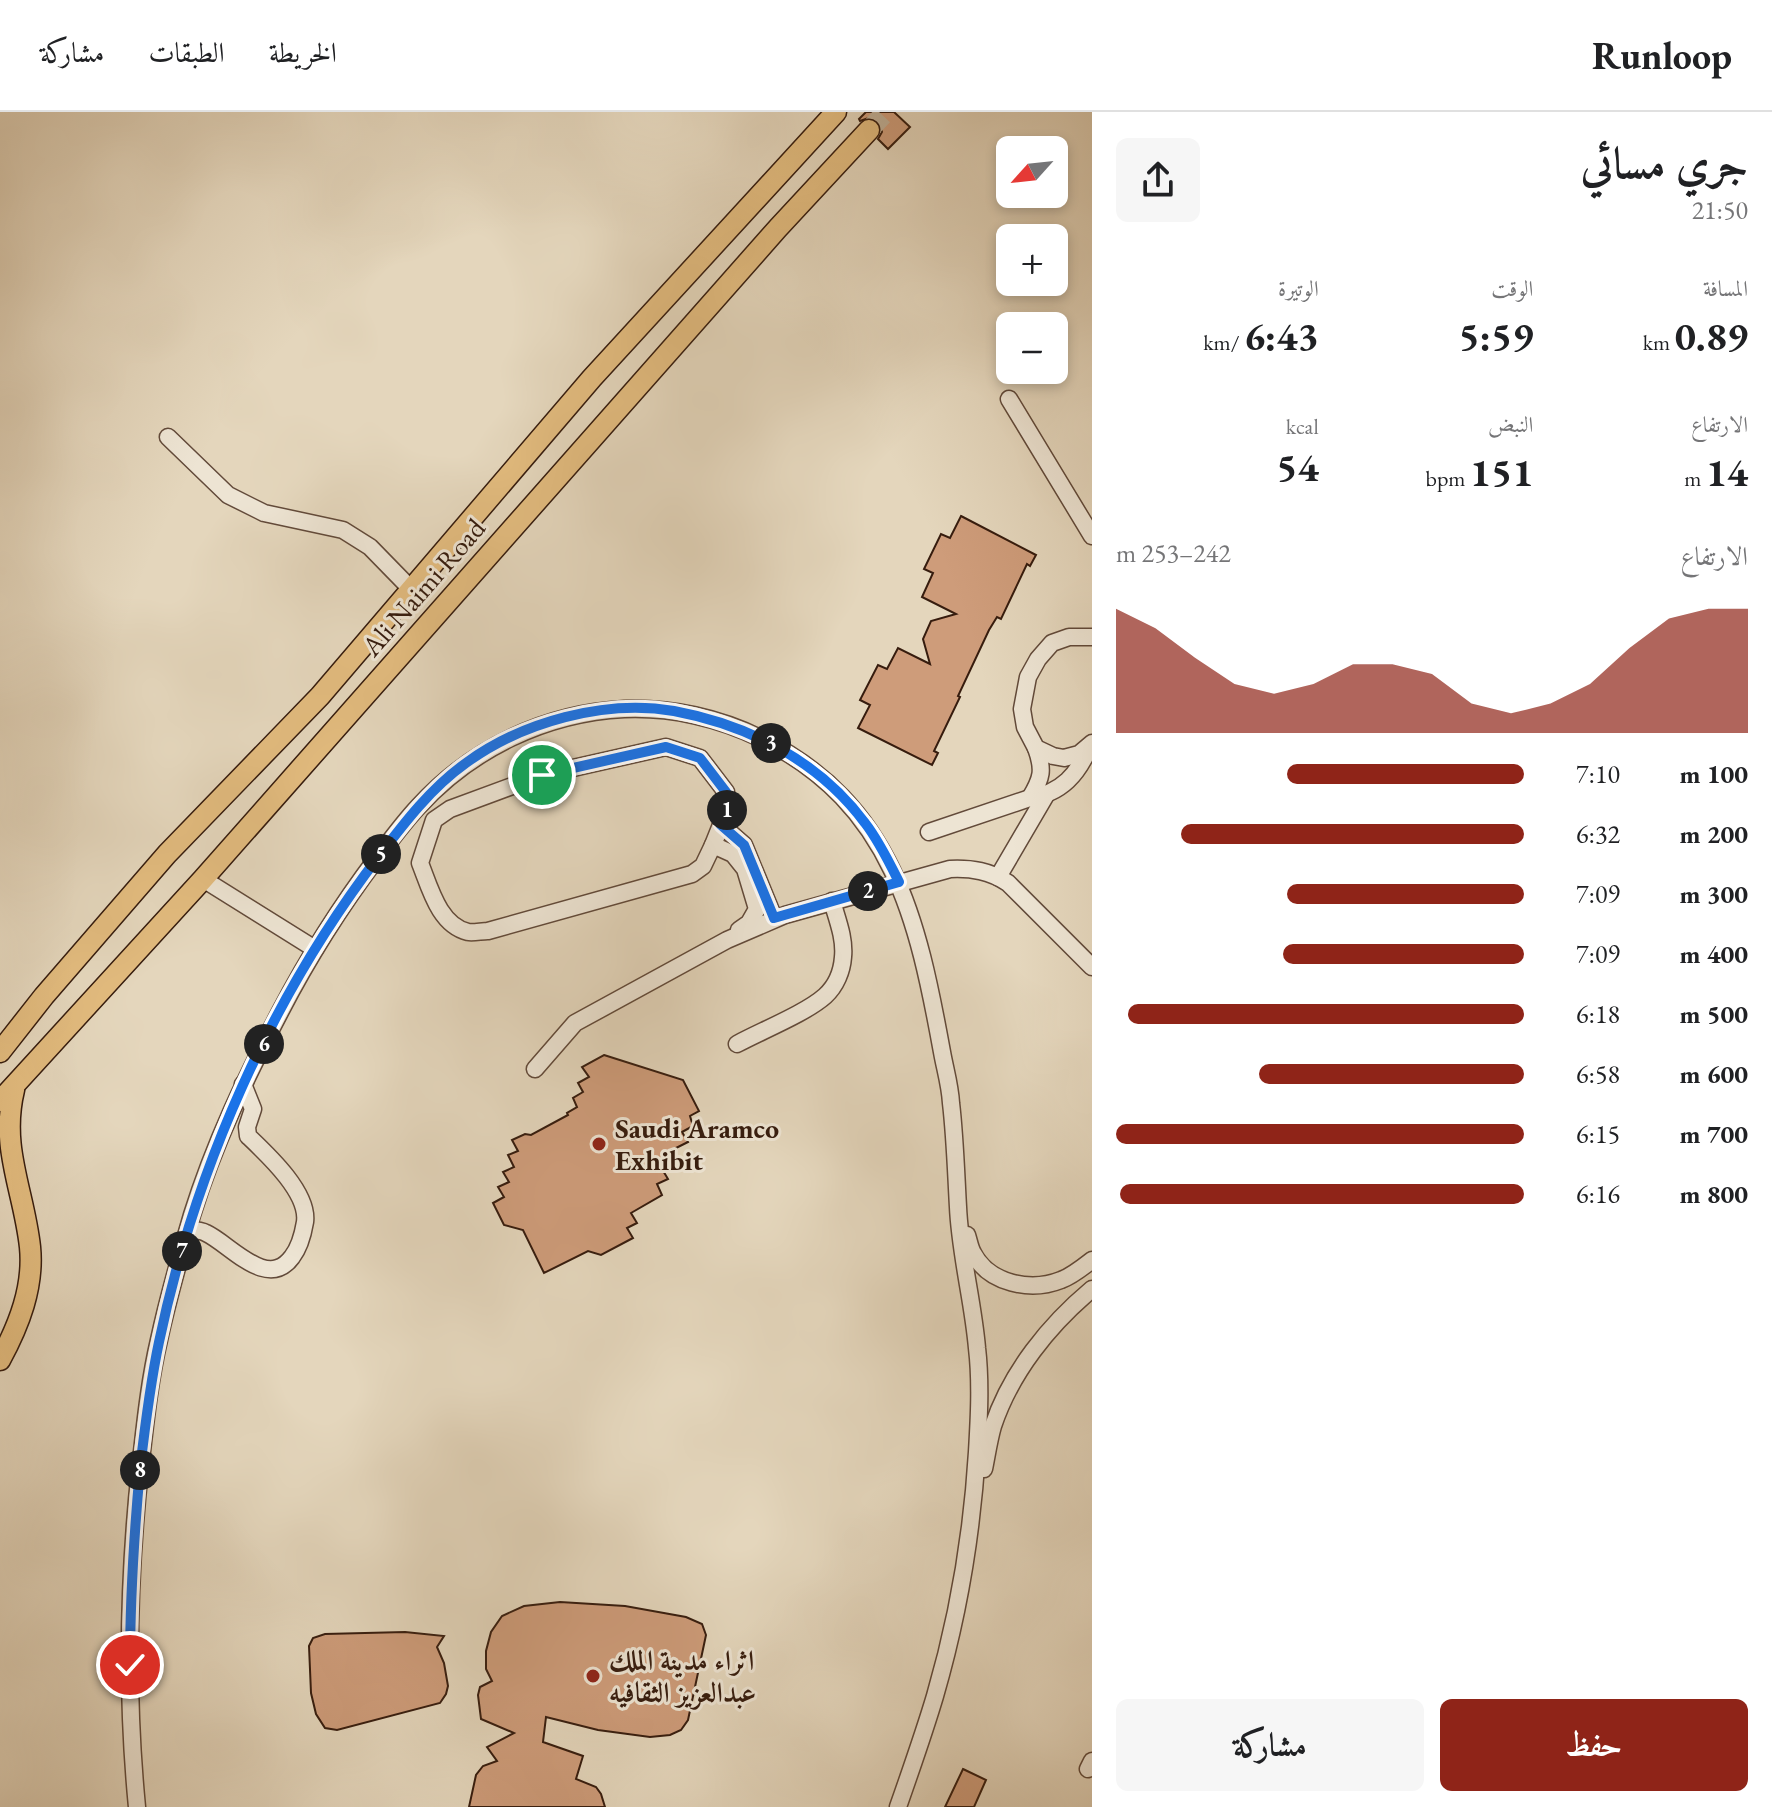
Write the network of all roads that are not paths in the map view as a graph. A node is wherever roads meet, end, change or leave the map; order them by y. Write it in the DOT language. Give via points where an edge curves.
graph roads {
  1 [pos="836,112"];
  2 [pos="869,130"];
  3 [pos="1009,399"];
  4 [pos="168,437"];
  5 [pos="1092,536"];
  6 [pos="411,589"];
  7 [pos="1092,637"];
  8 [pos="1092,743"];
  9 [pos="1036,748"];
  10 [pos="1038,796"];
  11 [pos="721,825"];
  12 [pos="929,832"];
  13 [pos="713,845"];
  14 [pos="998,877"];
  15 [pos="203,879"];
  16 [pos="899,882"];
  17 [pos="832,901"];
  18 [pos="774,918"];
  19 [pos="727,940"];
  20 [pos="315,949"];
  21 [pos="1092,967"];
  22 [pos="44,996"];
  23 [pos="0,1036"];
  24 [pos="737,1044"];
  25 [pos="0,1052"];
  26 [pos="535,1069"];
  27 [pos="18,1080"];
  28 [pos="243,1084"];
  29 [pos="0,1101"];
  30 [pos="0,1169"];
  31 [pos="957,1203"];
  32 [pos="26,1224"];
  33 [pos="188,1230"];
  34 [pos="1092,1260"];
  35 [pos="1092,1289"];
  36 [pos="0,1360"];
  37 [pos="972,1508"];
  38 [pos="137,1807"];
  39 [pos="898,1807"];
  1 -- 6 [label="main road, Ali Naimi Road" via="592,378"];
  2 -- 15 [label="main road, Ali Naimi Road"];
  3 -- 5 [label="street"];
  4 -- 6 [label="street" via="228,495 264,513 343,530 370,547"];
  6 -- 22 [label="main road, Ali Naimi Road" via="320,696 167,854"];
  7 -- 9 [label="street" via="1052,643 1028,677 1022,709"];
  8 -- 9 [label="street" via="1064,758"];
  8 -- 10 [label="street" via="1081,767 1065,783"];
  9 -- 10 [label="street" via="1042,766"];
  10 -- 12 [label="street"];
  10 -- 14 [label="street"];
  11 -- 13 [label="street"];
  11 -- 13 [label="street" via="726,792 700,758 666,747 542,775 450,809 434,820 420,863 449,922 469,933 692,874 703,866"];
  11 -- 18 [label="street" via="744,845"];
  13 -- 19 [label="street" via="733,854 745,869 757,909"];
  14 -- 16 [label="street" via="967,868"];
  14 -- 21 [label="street"];
  15 -- 20 [label="street"];
  15 -- 27 [label="main road, Ali Naimi Road"];
  16 -- 17 [label="street"];
  16 -- 20 [label="street" via="866,824 837,792 784,750 699,716 640,708 588,712 498,744 439,785 377,859"];
  16 -- 31 [label="street" via="919,940 951,1095"];
  17 -- 18 [label="street"];
  17 -- 24 [label="street" via="844,955 832,988 810,1006"];
  18 -- 19 [label="street"];
  19 -- 26 [label="street" via="575,1023"];
  20 -- 28 [label="street"];
  22 -- 23 [label="main road"];
  22 -- 25 [label="main road"];
  27 -- 29 [label="main road, Ali Naimi Road"];
  27 -- 32 [label="main road" via="7,1112 5,1148"];
  28 -- 33 [label="street"];
  28 -- 33 [label="street" via="253,1109 248,1136 290,1181 304,1209 297,1250 286,1265 261,1267 205,1232"];
  30 -- 32 [label="main road"];
  31 -- 34 [label="street" via="974,1255 986,1269 1018,1286 1063,1280"];
  31 -- 37 [label="street" via="978,1350"];
  32 -- 36 [label="main road" via="30,1249 24,1307"];
  33 -- 38 [label="street" via="154,1367 135,1516 130,1698"];
  35 -- 37 [label="street" via="1048,1332 1010,1387 993,1425"];
  37 -- 39 [label="street" via="936,1692"];
}
